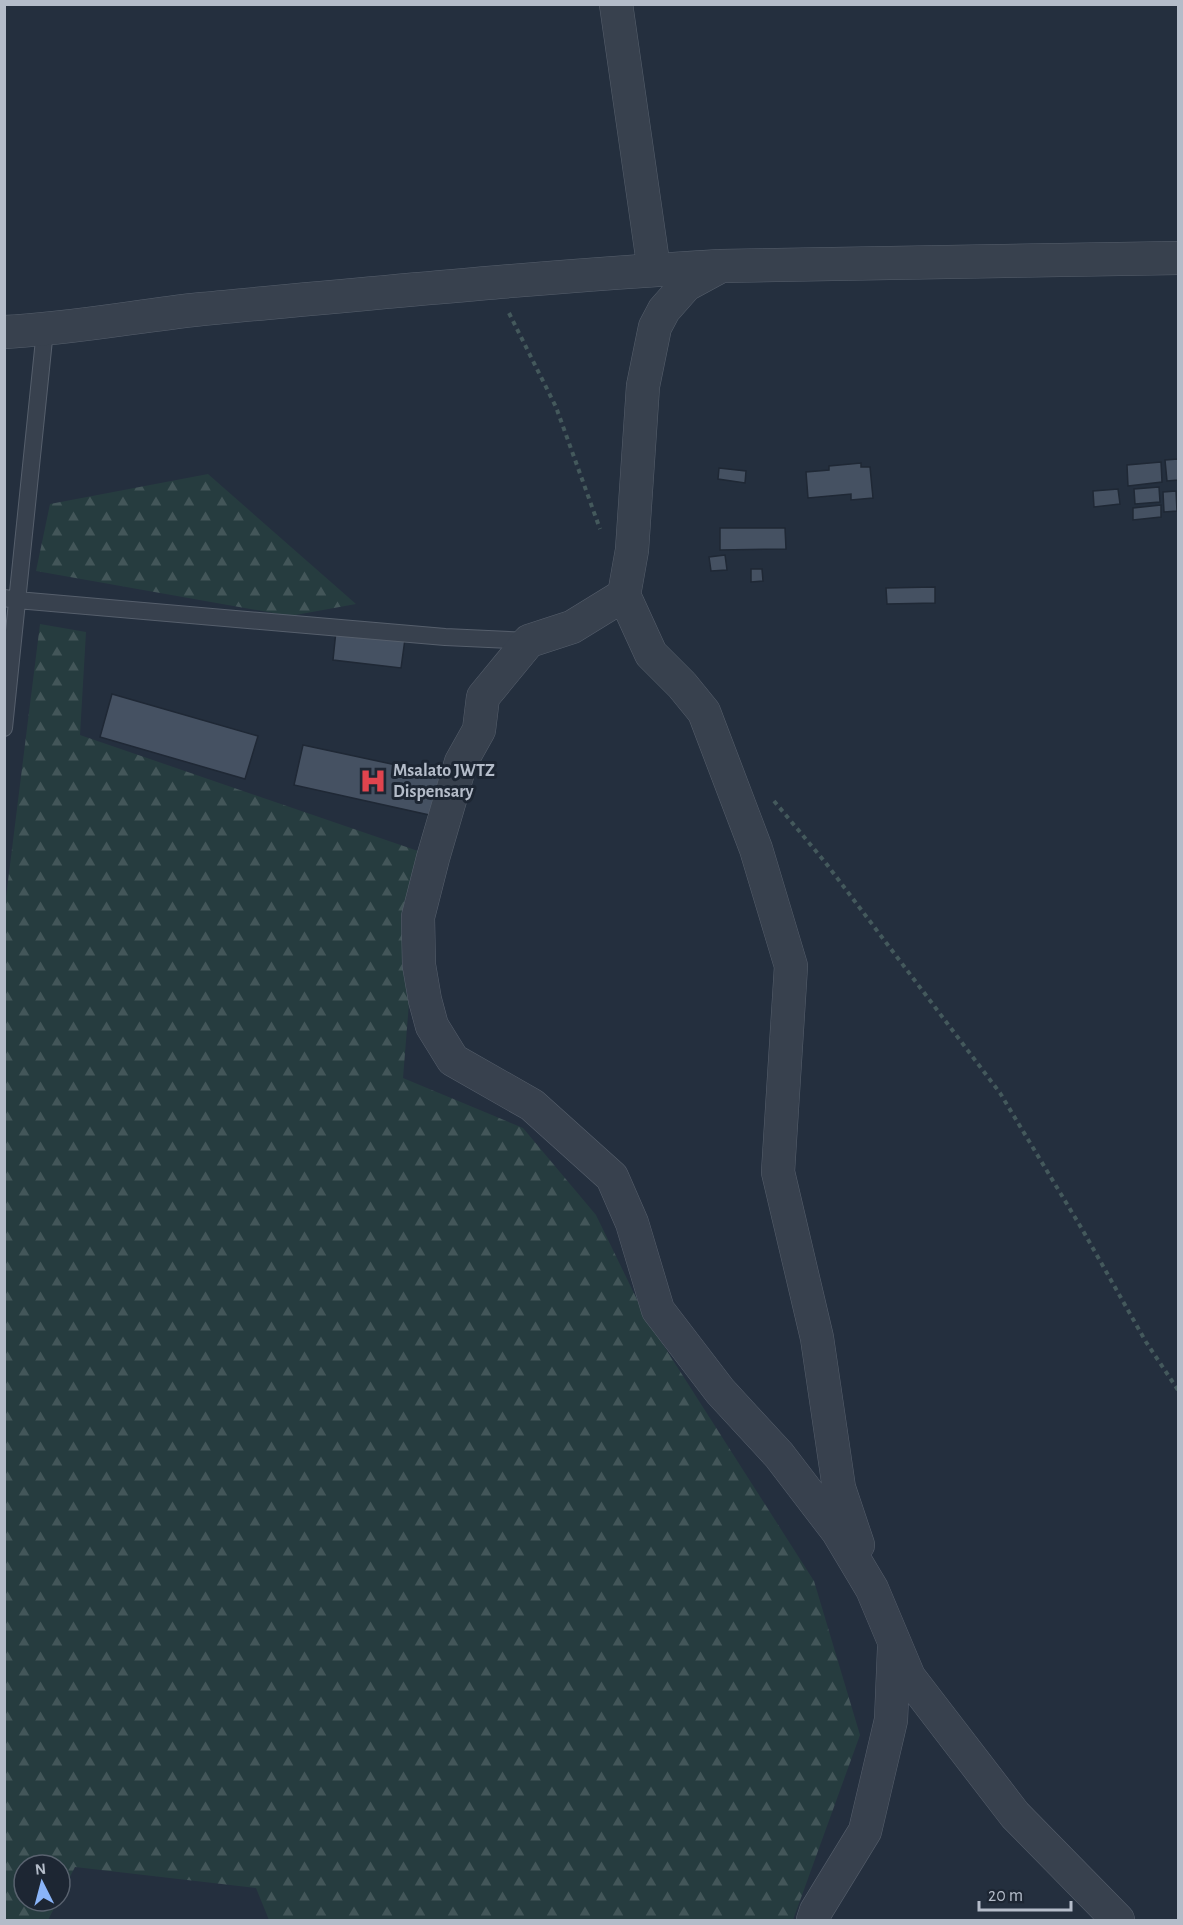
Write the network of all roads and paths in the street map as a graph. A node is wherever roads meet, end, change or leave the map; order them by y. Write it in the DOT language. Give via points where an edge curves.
graph roads {
  1 [pos="616,4"];
  2 [pos="1179,258"];
  3 [pos="721,266"];
  4 [pos="654,270"];
  5 [pos="492,281"];
  6 [pos="45,330"];
  7 [pos="4,332"];
  8 [pos="604,540"];
  9 [pos="624,595"];
  10 [pos="11,599"];
  11 [pos="529,641"];
  12 [pos="4,728"];
  13 [pos="771,797"];
  14 [pos="1179,1390"];
  15 [pos="872,1589"];
  16 [pos="894,1644"];
  17 [pos="813,1920"];
  18 [pos="1118,1920"];
  1 -- 4 [label="street"];
  2 -- 3 [label="street"];
  3 -- 4 [label="street"];
  3 -- 9 [label="street" via="686,285 664,310 656,327 643,386 632,550"];
  4 -- 5 [label="street"];
  5 -- 6 [label="street" via="153,314"];
  5 -- 8 [label="path" via="556,407"];
  6 -- 7 [label="street"];
  6 -- 10 [label="lane"];
  9 -- 11 [label="street" via="572,627"];
  9 -- 15 [label="street" via="651,654 704,712 756,849 791,966 778,1173 817,1338 840,1488"];
  10 -- 11 [label="lane"];
  10 -- 12 [label="lane"];
  11 -- 15 [label="street" via="483,697 479,730 461,762 418,917 419,965 432,1026 453,1060 532,1105 612,1177 632,1223 658,1310 720,1391 779,1455 838,1532"];
  13 -- 14 [label="path" via="825,861 1000,1093 1146,1342"];
  15 -- 16 [label="street"];
  16 -- 17 [label="street" via="891,1720 865,1831"];
  16 -- 18 [label="street" via="909,1677 1015,1815"];
}
